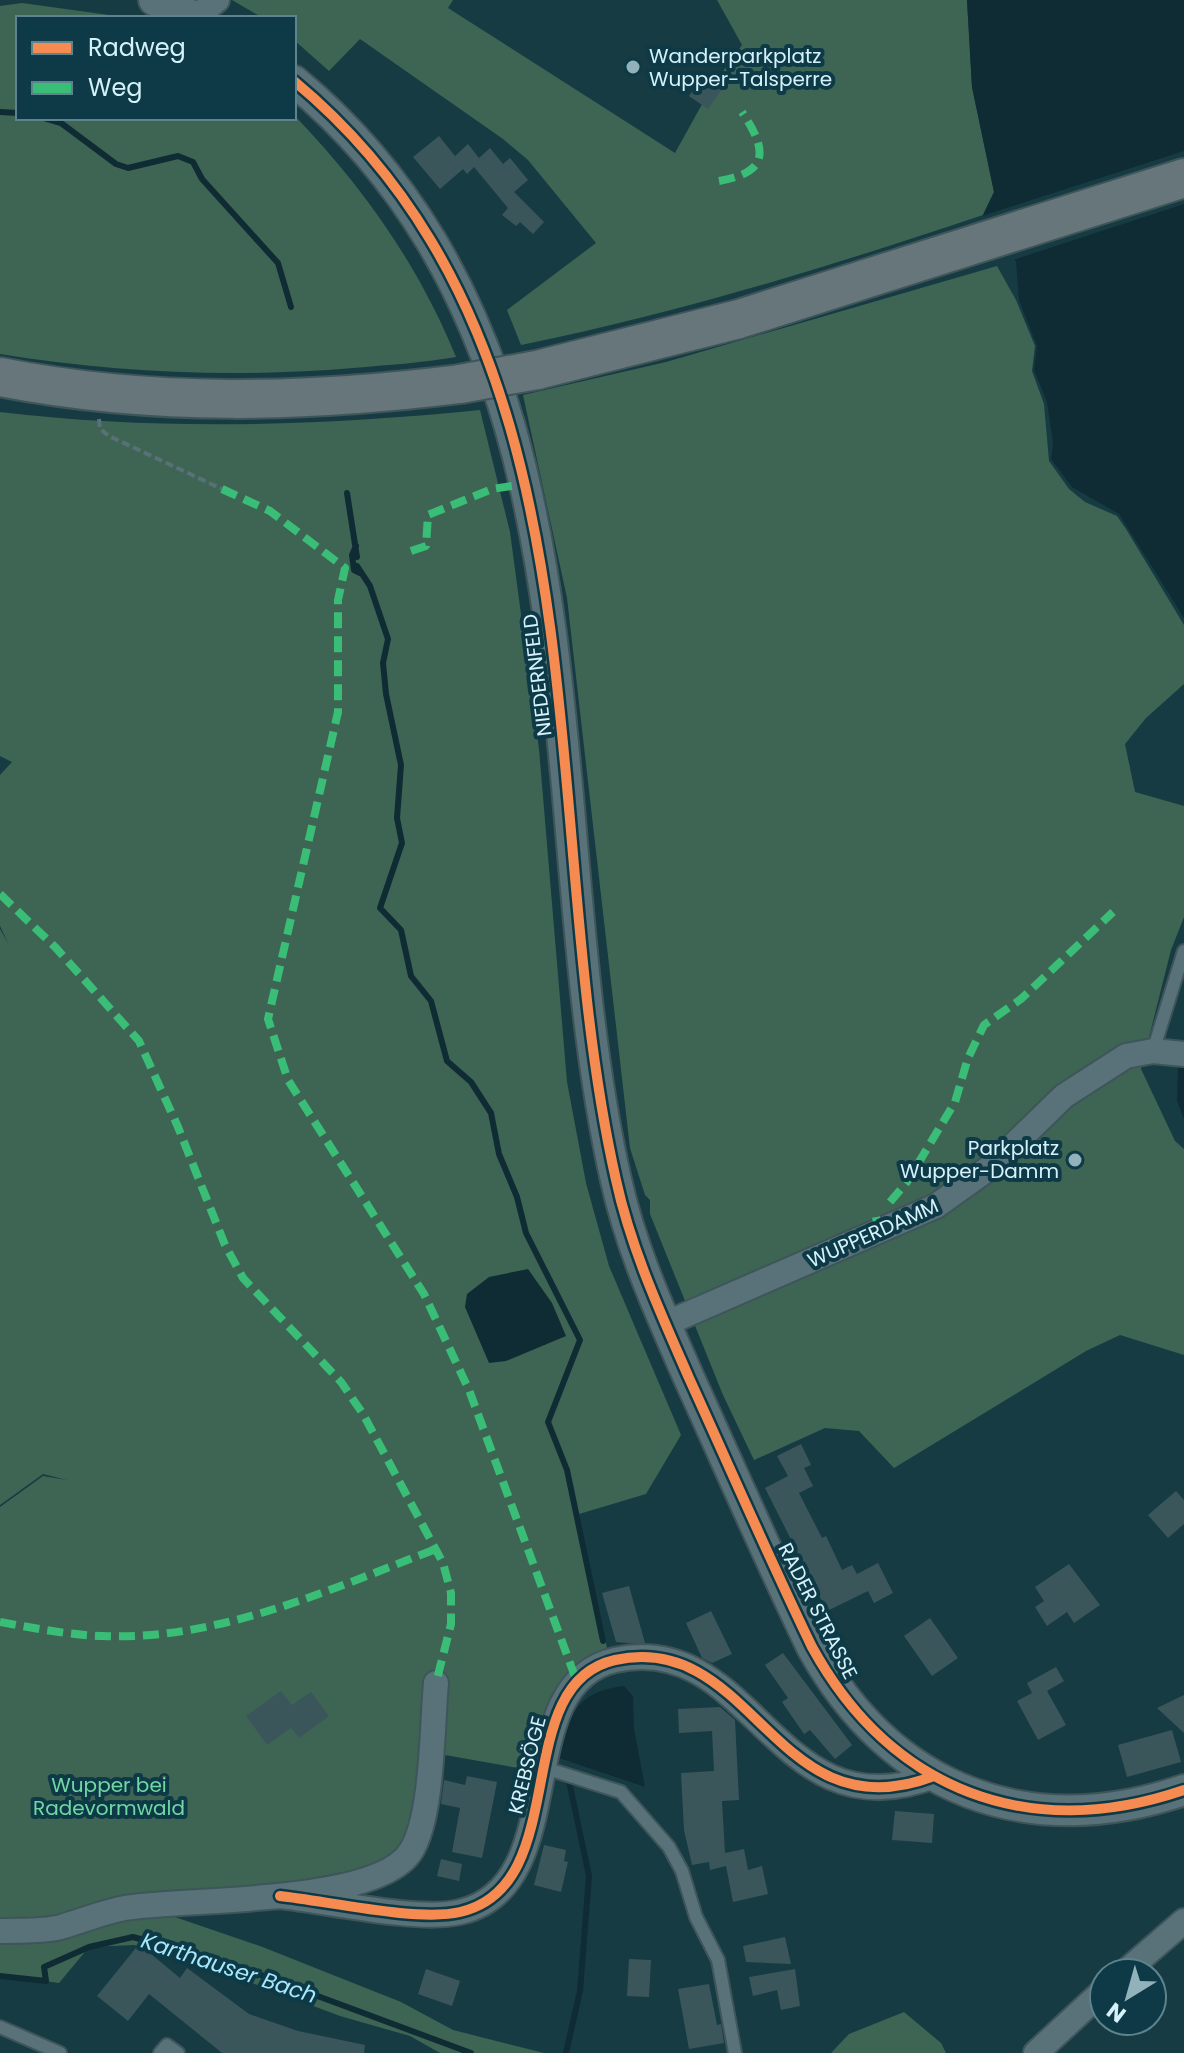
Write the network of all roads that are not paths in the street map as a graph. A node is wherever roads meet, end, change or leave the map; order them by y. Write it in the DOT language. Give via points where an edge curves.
graph roads {
  1 [pos="154,0"];
  2 [pos="217,0"];
  3 [pos="192,16"];
  4 [pos="199,16"];
  5 [pos="296,83"];
  6 [pos="1184,178"];
  7 [pos="0,377"];
  8 [pos="1184,951"];
  9 [pos="1153,1051"];
  10 [pos="1184,1054"];
  11 [pos="665,1324"];
  12 [pos="436,1683"];
  13 [pos="545,1768"];
  14 [pos="934,1776"];
  15 [pos="1184,1790"];
  16 [pos="280,1896"];
  17 [pos="1184,1921"];
  18 [pos="0,1931"];
  19 [pos="1142,1957"];
  20 [pos="1088,2005"];
  21 [pos="0,2027"];
  22 [pos="60,2053"];
  23 [pos="160,2053"];
  24 [pos="178,2053"];
  25 [pos="735,2053"];
  26 [pos="1036,2053"];
  1 -- 3 [label="street"];
  2 -- 4 [label="street"];
  5 -- 11 [label="street, NIEDERNFELD" via="376,164 438,255 482,347 518,454 546,603 599,1087 623,1207"];
  6 -- 7 [label="main road, bridge" via="739,319 460,384 276,400 184,400 101,394"];
  8 -- 9 [label="lane"];
  9 -- 10 [label="street, WUPPERDAMM"];
  9 -- 11 [label="street, WUPPERDAMM" via="1126,1056 1064,1096 992,1166 936,1206"];
  11 -- 14 [label="street, RADER STRASSE" via="823,1667 860,1719"];
  12 -- 16 [label="street, KREBSÖGE" via="423,1815 412,1850 398,1866 377,1875"];
  13 -- 14 [label="street, KREBSÖGE" via="558,1714 582,1676 612,1661 651,1657 684,1665 718,1683 794,1756 825,1774 890,1789"];
  13 -- 16 [label="street, KREBSÖGE" via="517,1867 500,1889 474,1908 430,1914"];
  13 -- 25 [label="lane, KREBSÖGE" via="621,1792 669,1847 718,1960"];
  14 -- 15 [label="street, RADER STRASSE" via="994,1800 1055,1812 1116,1809"];
  16 -- 18 [label="street, KREBSÖGE" via="123,1908 58,1928"];
  17 -- 19 [label="street"];
  20 -- 26 [label="street"];
  21 -- 22 [label="lane"];
  23 -- 24 [label="lane" via="167,2045"];
}
